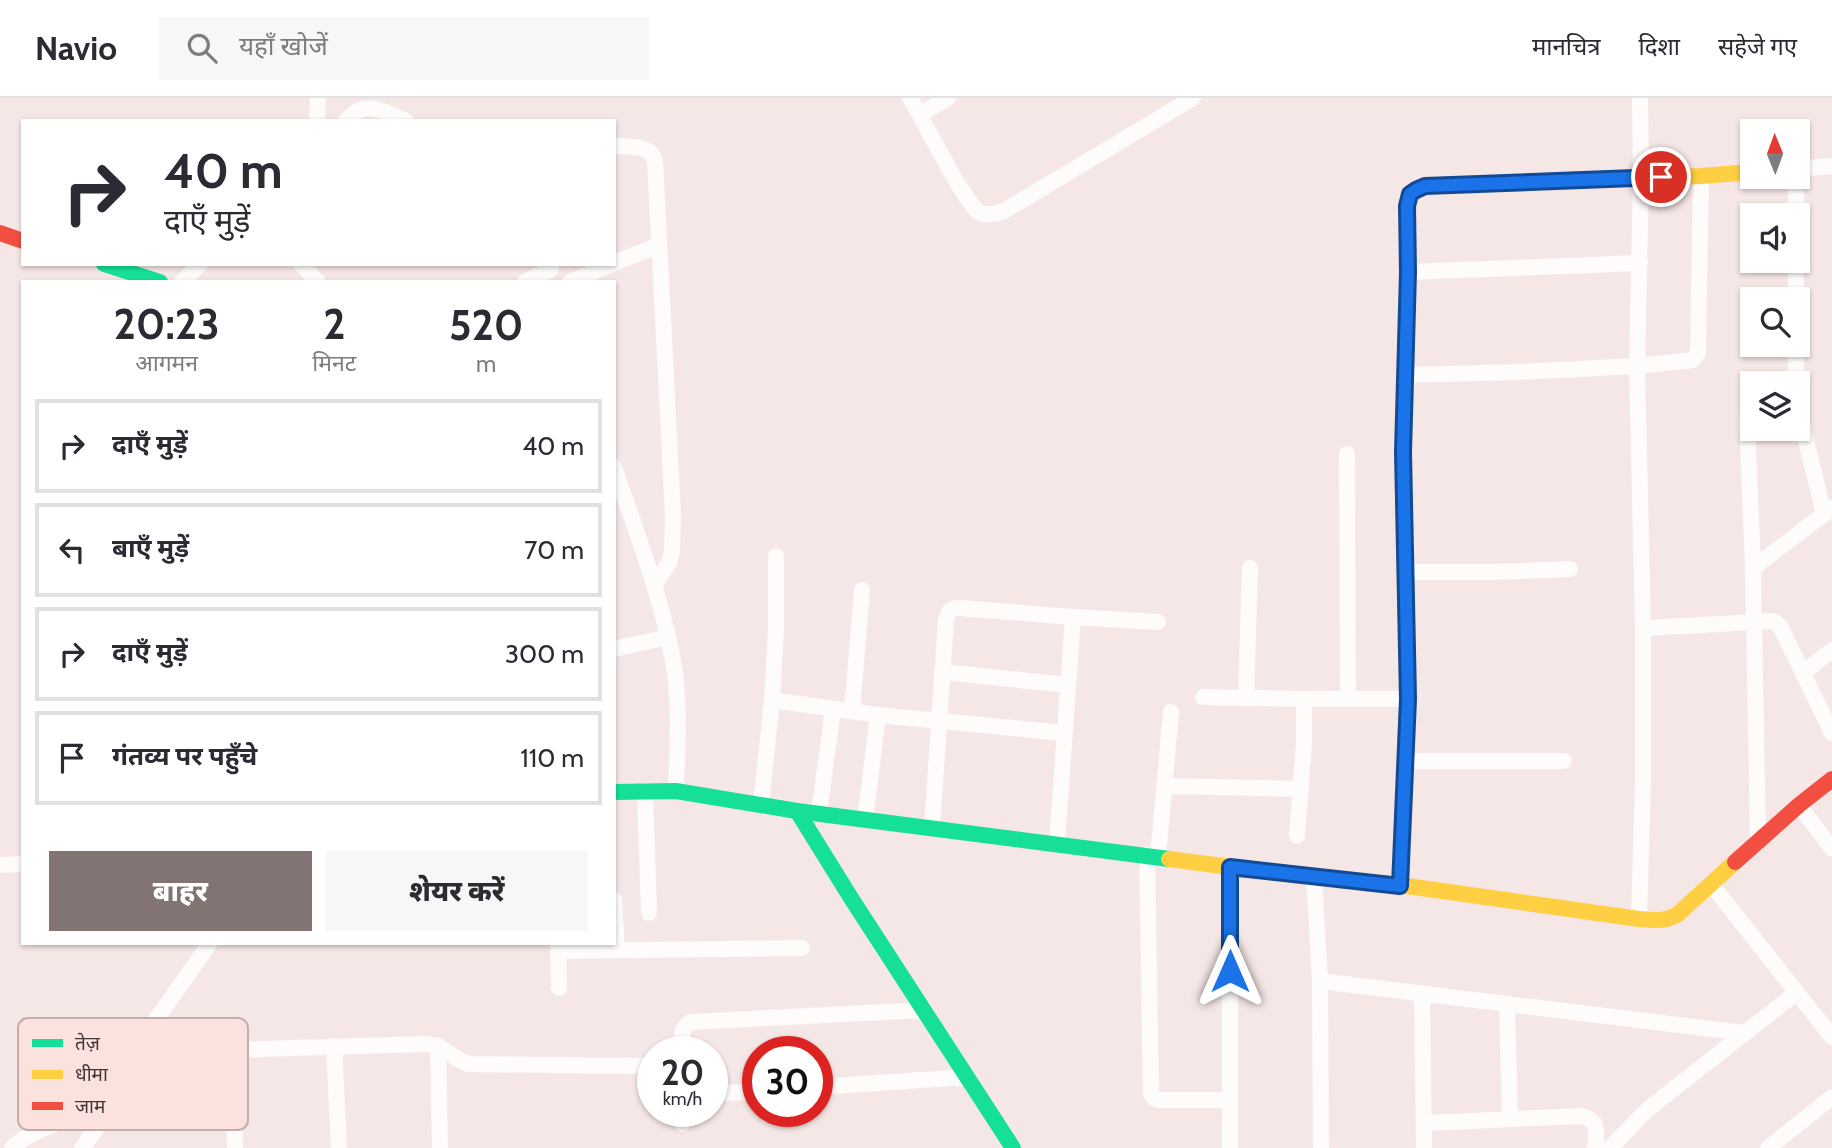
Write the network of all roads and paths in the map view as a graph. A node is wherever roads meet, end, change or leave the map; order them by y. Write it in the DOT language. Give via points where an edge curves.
graph roads {
  1 [pos="318,98"];
  2 [pos="910,98"];
  3 [pos="948,98"];
  4 [pos="1193,98"];
  5 [pos="1640,98"];
  6 [pos="919,114"];
  7 [pos="317,119"];
  8 [pos="349,119"];
  9 [pos="401,119"];
  10 [pos="616,146"];
  11 [pos="1832,166"];
  12 [pos="1810,168"];
  13 [pos="1740,173"];
  14 [pos="1701,176"];
  15 [pos="1641,177"];
  16 [pos="0,233"];
  17 [pos="21,239"];
  18 [pos="659,245"];
  19 [pos="616,263"];
  20 [pos="1640,263"];
  21 [pos="110,266"];
  22 [pos="198,266"];
  23 [pos="303,266"];
  24 [pos="608,266"];
  25 [pos="552,272"];
  26 [pos="1408,272"];
  27 [pos="154,280"];
  28 [pos="184,280"];
  29 [pos="316,280"];
  30 [pos="531,280"];
  31 [pos="575,280"];
  32 [pos="1637,366"];
  33 [pos="1405,375"];
  34 [pos="1748,441"];
  35 [pos="1808,441"];
  36 [pos="1347,454"];
  37 [pos="616,473"];
  38 [pos="1828,511"];
  39 [pos="776,556"];
  40 [pos="1250,568"];
  41 [pos="1753,568"];
  42 [pos="1570,569"];
  43 [pos="1405,572"];
  44 [pos="654,585"];
  45 [pos="862,590"];
  46 [pos="1073,617"];
  47 [pos="1754,621"];
  48 [pos="1158,622"];
  49 [pos="1643,628"];
  50 [pos="668,636"];
  51 [pos="616,649"];
  52 [pos="1832,650"];
  53 [pos="943,672"];
  54 [pos="1804,672"];
  55 [pos="1068,685"];
  56 [pos="1203,696"];
  57 [pos="1246,698"];
  58 [pos="1304,699"];
  59 [pos="1348,699"];
  60 [pos="1408,699"];
  61 [pos="772,700"];
  62 [pos="833,709"];
  63 [pos="852,711"];
  64 [pos="1171,712"];
  65 [pos="878,715"];
  66 [pos="939,720"];
  67 [pos="1064,733"];
  68 [pos="1832,733"];
  69 [pos="1406,761"];
  70 [pos="1564,761"];
  71 [pos="1832,779"];
  72 [pos="1165,786"];
  73 [pos="1301,789"];
  74 [pos="645,791"];
  75 [pos="676,791"];
  76 [pos="616,792"];
  77 [pos="1800,804"];
  78 [pos="761,805"];
  79 [pos="797,811"];
  80 [pos="819,813"];
  81 [pos="866,820"];
  82 [pos="932,828"];
  83 [pos="1297,835"];
  84 [pos="1758,841"];
  85 [pos="1057,843"];
  86 [pos="1832,849"];
  87 [pos="1152,856"];
  88 [pos="21,864"];
  89 [pos="0,865"];
  90 [pos="1230,867"];
  91 [pos="1314,877"];
  92 [pos="1712,884"];
  93 [pos="1400,886"];
  94 [pos="649,913"];
  95 [pos="1639,919"];
  96 [pos="616,933"];
  97 [pos="209,945"];
  98 [pos="558,947"];
  99 [pos="802,948"];
  100 [pos="617,950"];
  101 [pos="1320,981"];
  102 [pos="559,988"];
  103 [pos="1422,993"];
  104 [pos="1796,993"];
  105 [pos="1507,1004"];
  106 [pos="925,1010"];
  107 [pos="158,1018"];
  108 [pos="1744,1032"];
  109 [pos="682,1036"];
  110 [pos="1832,1037"];
  111 [pos="438,1045"];
  112 [pos="334,1046"];
  113 [pos="248,1049"];
  114 [pos="637,1066"];
  115 [pos="967,1077"];
  116 [pos="833,1086"];
  117 [pos="1832,1097"];
  118 [pos="1230,1100"];
  119 [pos="1510,1119"];
  120 [pos="1424,1123"];
  121 [pos="41,1130"];
  122 [pos="95,1130"];
  123 [pos="235,1130"];
  124 [pos="12,1148"];
  125 [pos="82,1148"];
  126 [pos="235,1148"];
  127 [pos="339,1148"];
  128 [pos="440,1148"];
  129 [pos="1013,1148"];
  130 [pos="1230,1148"];
  131 [pos="1321,1148"];
  132 [pos="1424,1148"];
  133 [pos="1595,1148"];
  134 [pos="1610,1148"];
  135 [pos="1768,1148"];
  1 -- 7 [label="street"];
  2 -- 6 [label="street"];
  3 -- 6 [label="street"];
  4 -- 6 [label="street" via="994,214 978,212 972,205"];
  5 -- 15 [label="street"];
  8 -- 9 [label="street" via="360,110 373,108"];
  10 -- 18 [label="street" via="643,148 653,155"];
  11 -- 12 [label="street"];
  13 -- 14 [label="street"];
  14 -- 15 [label="street"];
  14 -- 32 [label="street" via="1698,353 1687,362"];
  15 -- 20 [label="street"];
  15 -- 26 [label="street" via="1425,186 1410,194 1407,206"];
  16 -- 17 [label="street"];
  18 -- 19 [label="street"];
  18 -- 44 [label="street" via="673,515 672,552"];
  20 -- 26 [label="street"];
  20 -- 32 [label="street"];
  21 -- 27 [label="street"];
  22 -- 28 [label="street"];
  23 -- 29 [label="street"];
  24 -- 31 [label="street"];
  25 -- 30 [label="street"];
  26 -- 33 [label="street"];
  32 -- 33 [label="street"];
  32 -- 49 [label="street"];
  33 -- 43 [label="street"];
  34 -- 41 [label="street"];
  35 -- 38 [label="street"];
  36 -- 59 [label="street"];
  37 -- 44 [label="street"];
  38 -- 41 [label="street"];
  39 -- 61 [label="street"];
  40 -- 57 [label="street"];
  41 -- 47 [label="street"];
  42 -- 43 [label="street"];
  43 -- 60 [label="street"];
  44 -- 50 [label="street"];
  45 -- 63 [label="street"];
  46 -- 48 [label="street"];
  46 -- 53 [label="street" via="954,608 946,620"];
  46 -- 55 [label="street"];
  47 -- 49 [label="street"];
  47 -- 54 [label="street" via="1777,623"];
  47 -- 84 [label="street"];
  49 -- 95 [label="street"];
  50 -- 51 [label="street"];
  50 -- 75 [label="street" via="676,688"];
  52 -- 54 [label="street"];
  53 -- 55 [label="street"];
  53 -- 66 [label="street"];
  54 -- 68 [label="street"];
  55 -- 67 [label="street"];
  56 -- 57 [label="street"];
  57 -- 58 [label="street"];
  58 -- 59 [label="street"];
  58 -- 73 [label="street"];
  59 -- 60 [label="street"];
  60 -- 69 [label="street"];
  61 -- 62 [label="street"];
  61 -- 78 [label="street"];
  62 -- 63 [label="street"];
  62 -- 80 [label="street"];
  63 -- 65 [label="street"];
  64 -- 72 [label="street"];
  65 -- 66 [label="street"];
  65 -- 81 [label="street"];
  66 -- 67 [label="street"];
  66 -- 82 [label="street"];
  67 -- 85 [label="street"];
  69 -- 70 [label="street"];
  69 -- 93 [label="street"];
  71 -- 77 [label="street"];
  72 -- 73 [label="street"];
  72 -- 87 [label="street"];
  73 -- 83 [label="street"];
  74 -- 75 [label="street"];
  74 -- 76 [label="street"];
  74 -- 94 [label="street"];
  75 -- 78 [label="street"];
  77 -- 84 [label="street"];
  77 -- 86 [label="street"];
  78 -- 79 [label="street"];
  79 -- 80 [label="street"];
  79 -- 106 [label="street"];
  80 -- 81 [label="street"];
  81 -- 82 [label="street"];
  82 -- 85 [label="street"];
  84 -- 92 [label="street"];
  85 -- 87 [label="street"];
  87 -- 90 [label="street"];
  87 -- 118 [label="street" via="1151,1094 1158,1100"];
  88 -- 89 [label="street"];
  90 -- 91 [label="street"];
  90 -- 118 [label="street"];
  91 -- 93 [label="street"];
  91 -- 101 [label="street"];
  92 -- 95 [label="street" via="1670,919"];
  92 -- 104 [label="street"];
  93 -- 95 [label="street"];
  96 -- 100 [label="street"];
  97 -- 107 [label="street"];
  98 -- 100 [label="street"];
  98 -- 102 [label="street"];
  99 -- 100 [label="street"];
  101 -- 103 [label="street"];
  101 -- 131 [label="street"];
  103 -- 105 [label="street"];
  103 -- 120 [label="street"];
  104 -- 108 [label="street"];
  104 -- 110 [label="street"];
  105 -- 108 [label="street"];
  105 -- 119 [label="street"];
  106 -- 109 [label="street" via="690,1022"];
  106 -- 115 [label="street"];
  108 -- 134 [label="street" via="1648,1109"];
  111 -- 112 [label="street"];
  111 -- 114 [label="street" via="469,1063"];
  111 -- 128 [label="street"];
  112 -- 113 [label="street"];
  112 -- 127 [label="street"];
  115 -- 116 [label="street"];
  115 -- 129 [label="street"];
  117 -- 135 [label="street"];
  118 -- 130 [label="street"];
  119 -- 120 [label="street"];
  119 -- 133 [label="street" via="1589,1118 1596,1125"];
  120 -- 132 [label="street"];
  121 -- 124 [label="street"];
  122 -- 125 [label="street"];
  123 -- 126 [label="street"];
}
